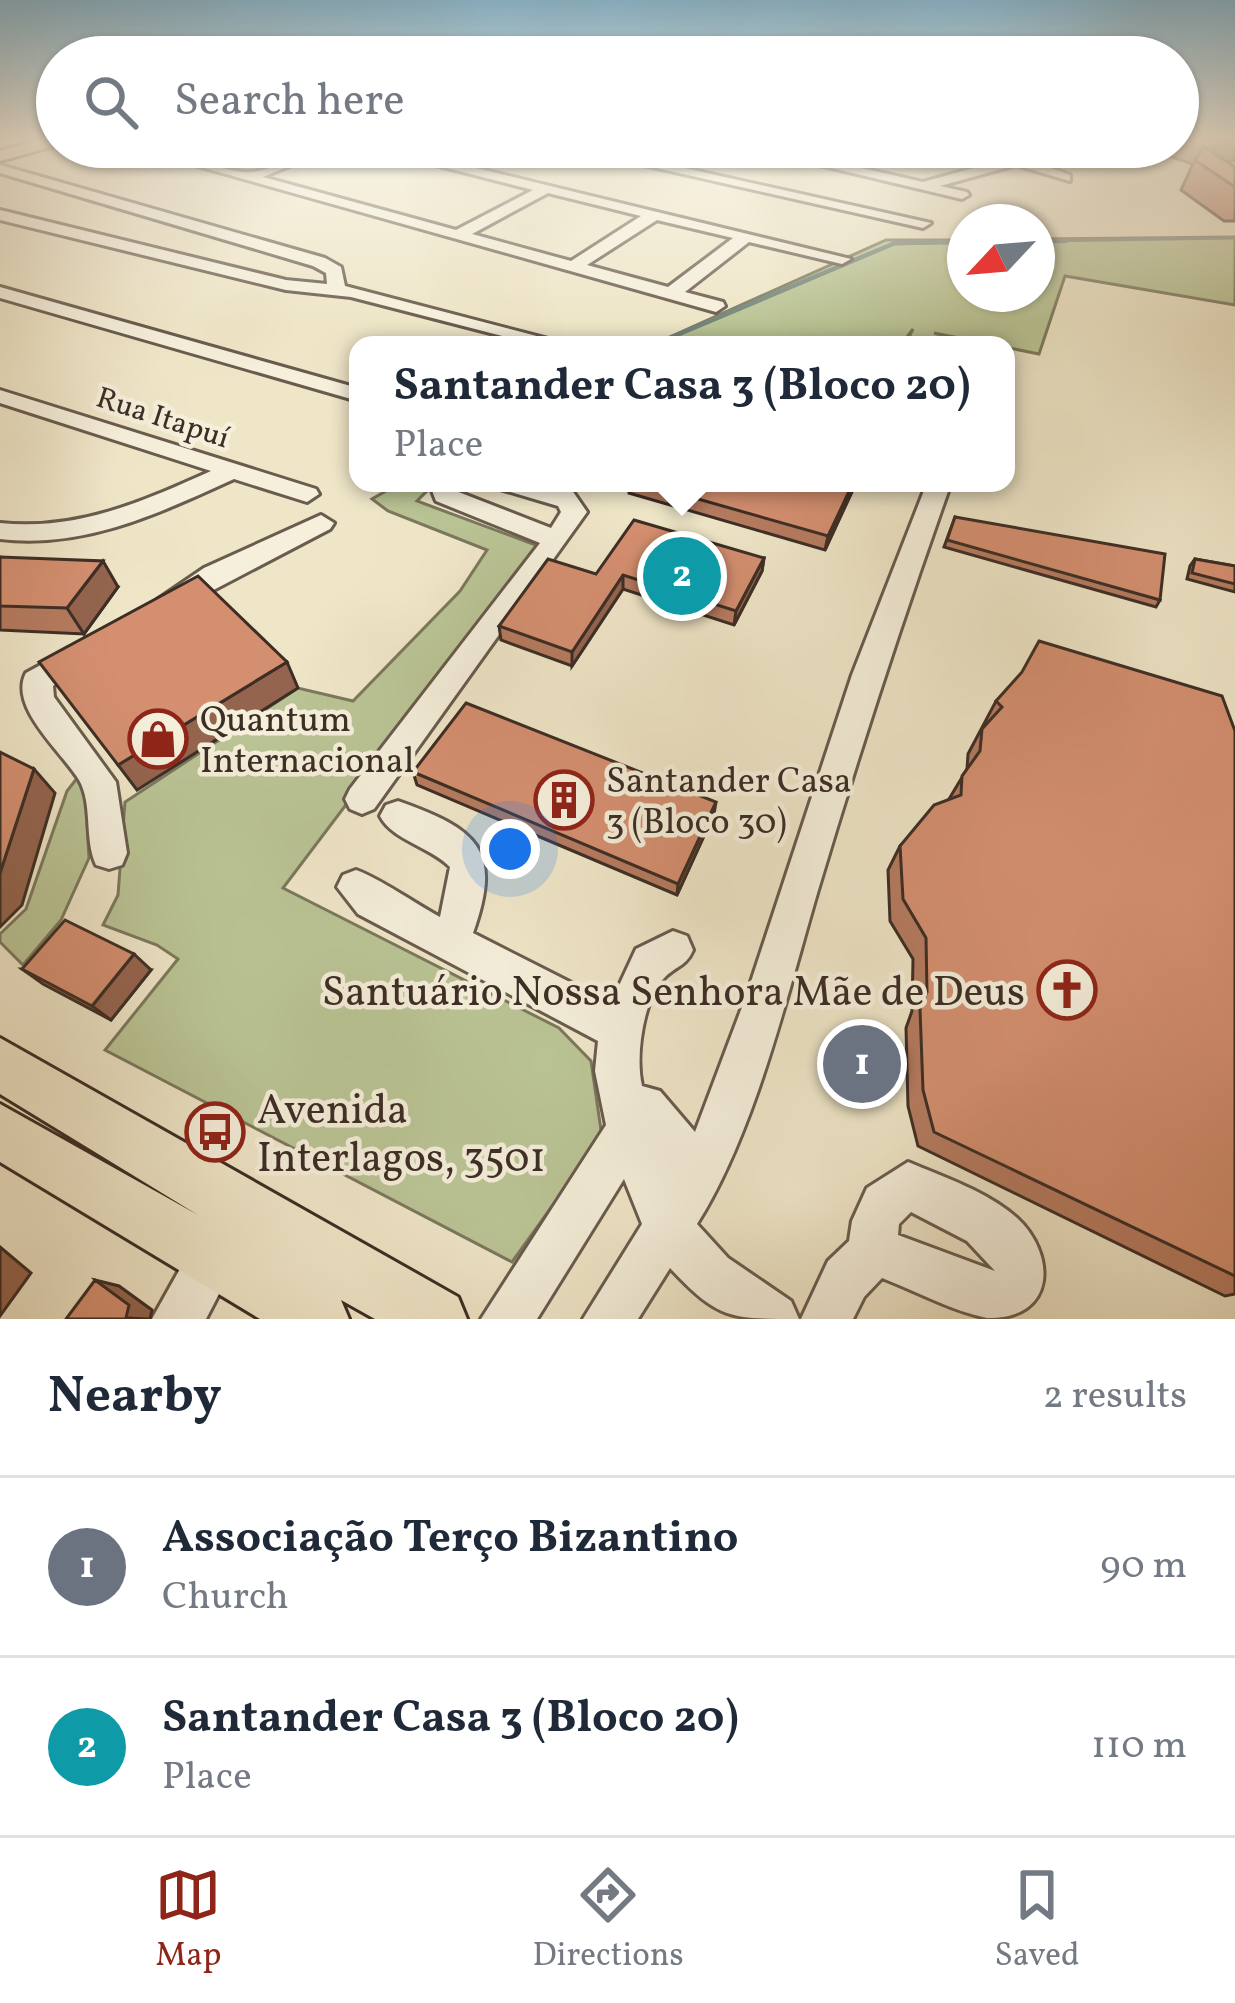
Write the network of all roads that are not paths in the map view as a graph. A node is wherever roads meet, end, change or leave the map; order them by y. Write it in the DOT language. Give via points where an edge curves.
graph roads {
  1 [pos="132,200"];
  2 [pos="327,200"];
  3 [pos="525,200"];
  4 [pos="595,200"];
  5 [pos="814,200"];
  6 [pos="655,214"];
  7 [pos="0,215"];
  8 [pos="923,223"];
  9 [pos="458,235"];
  10 [pos="746,236"];
  11 [pos="842,259"];
  12 [pos="573,267"];
  13 [pos="336,289"];
  14 [pos="0,292"];
  15 [pos="670,294"];
  16 [pos="716,306"];
  17 [pos="525,336"];
  18 [pos="349,392"];
  19 [pos="0,396"];
  20 [pos="231,471"];
  21 [pos="444,492"];
  22 [pos="563,492"];
  23 [pos="935,492"];
  24 [pos="308,494"];
  25 [pos="320,523"];
  26 [pos="0,531"];
  27 [pos="556,540"];
  28 [pos="145,616"];
  29 [pos="105,640"];
  30 [pos="362,799"];
  31 [pos="398,816"];
  32 [pos="110,853"];
  33 [pos="356,887"];
  34 [pos="451,942"];
  35 [pos="673,950"];
  36 [pos="620,1030"];
  37 [pos="0,1064"];
  38 [pos="0,1131"];
  39 [pos="630,1134"];
  40 [pos="696,1180"];
  41 [pos="666,1225"];
  42 [pos="874,1251"];
  43 [pos="212,1259"];
  44 [pos="178,1319"];
  45 [pos="318,1319"];
  46 [pos="436,1319"];
  47 [pos="507,1319"];
  48 [pos="608,1319"];
  49 [pos="773,1319"];
  50 [pos="827,1319"];
  1 -- 13 [label="street" via="319,262 335,272"];
  2 -- 9 [label="street"];
  3 -- 9 [label="street"];
  4 -- 6 [label="street"];
  5 -- 8 [label="street"];
  6 -- 10 [label="street"];
  6 -- 12 [label="street"];
  7 -- 13 [label="street" via="286,285"];
  9 -- 12 [label="street"];
  10 -- 11 [label="street"];
  10 -- 15 [label="street"];
  12 -- 15 [label="street"];
  13 -- 17 [label="street"];
  14 -- 18 [label="street"];
  15 -- 16 [label="street"];
  19 -- 20 [label="street, Rua Itapuí"];
  20 -- 24 [label="street, Rua Itapuí"];
  20 -- 26 [label="street" via="110,520 34,534"];
  21 -- 27 [label="street"];
  22 -- 27 [label="street" via="574,512"];
  23 -- 40 [label="street"];
  25 -- 28 [label="street"];
  27 -- 30 [label="street"];
  29 -- 32 [label="street" via="37,681 39,700 99,782"];
  31 -- 34 [label="street" via="461,848 470,868"];
  33 -- 34 [label="street"];
  34 -- 36 [label="street"];
  35 -- 36 [label="street" via="650,963"];
  36 -- 39 [label="street" via="617,1071"];
  37 -- 46 [label="main road"];
  38 -- 43 [label="main road"];
  39 -- 40 [label="street" via="649,1108"];
  39 -- 41 [label="street"];
  39 -- 47 [label="street"];
  40 -- 41 [label="street"];
  41 -- 48 [label="street"];
  41 -- 49 [label="street" via="710,1276"];
  42 -- 50 [label="street" via="846,1279"];
  43 -- 44 [label="street"];
  43 -- 45 [label="main road"];
}
